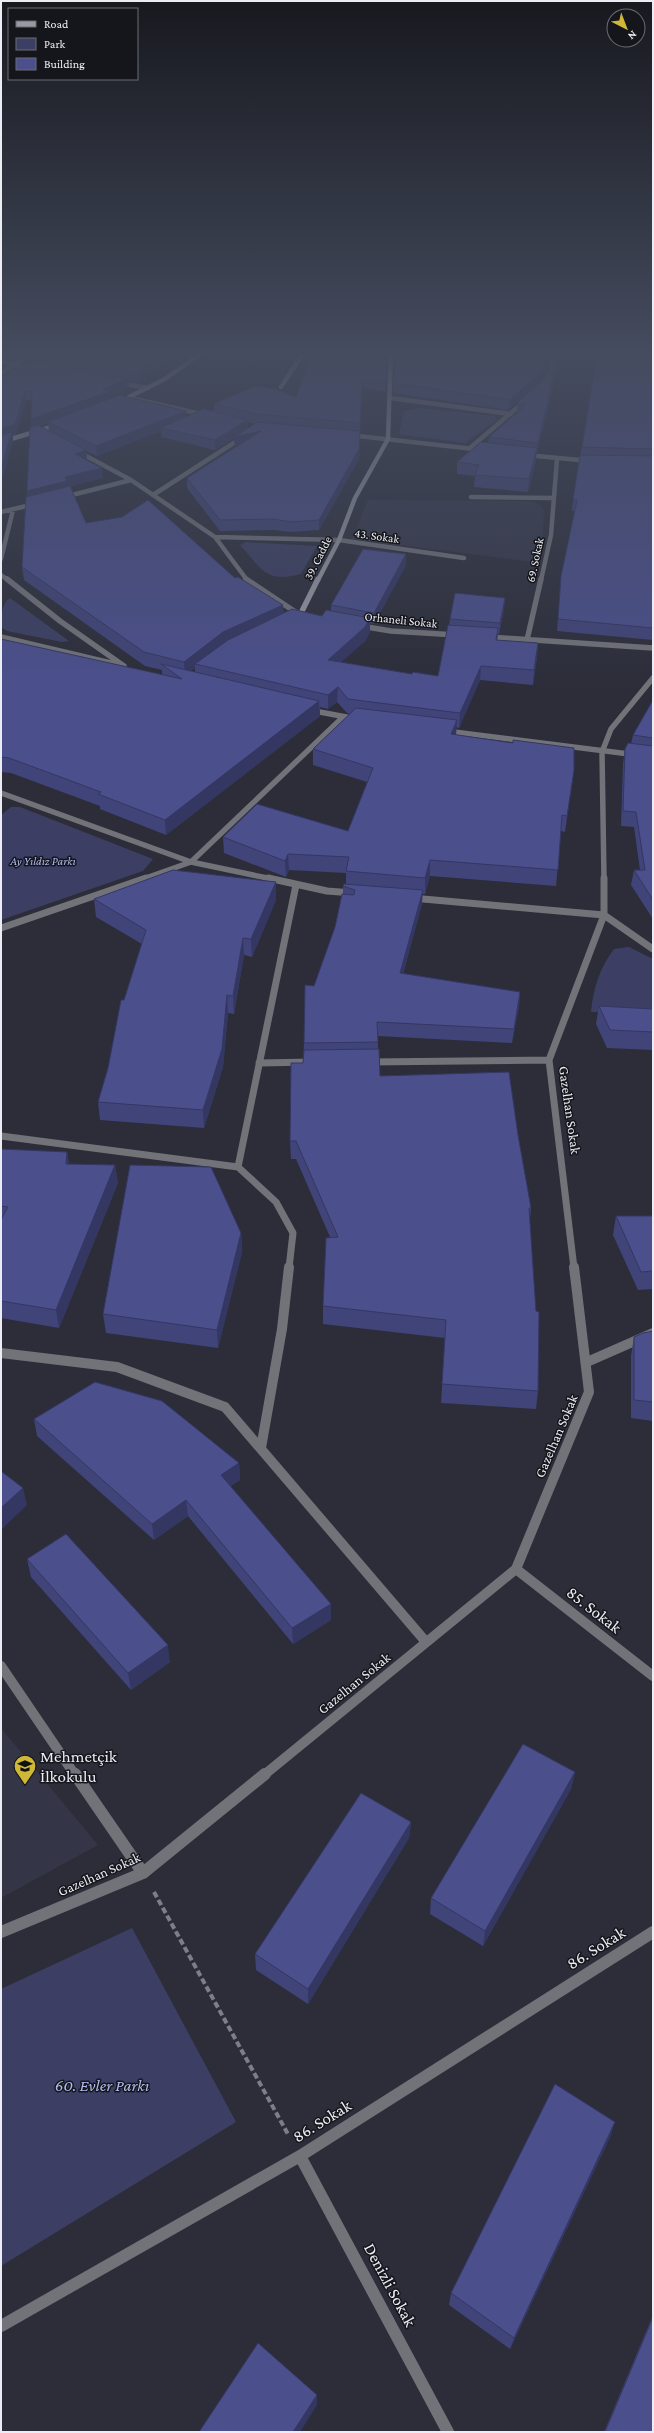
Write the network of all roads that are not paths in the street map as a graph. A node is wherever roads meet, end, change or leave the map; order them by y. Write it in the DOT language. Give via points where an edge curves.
graph roads {
  1 [pos="101,464"];
  2 [pos="202,464"];
  3 [pos="374,464"];
  4 [pos="557,464"];
  5 [pos="131,480"];
  6 [pos="153,495"];
  7 [pos="471,497"];
  8 [pos="554,498"];
  9 [pos="57,499"];
  10 [pos="42,503"];
  11 [pos="13,510"];
  12 [pos="1,512"];
  13 [pos="215,537"];
  14 [pos="339,540"];
  15 [pos="464,558"];
  16 [pos="1,559"];
  17 [pos="1,575"];
  18 [pos="300,615"];
  19 [pos="307,617"];
  20 [pos="293,618"];
  21 [pos="353,624"];
  22 [pos="467,636"];
  23 [pos="1,637"];
  24 [pos="482,637"];
  25 [pos="528,640"];
  26 [pos="653,648"];
  27 [pos="124,666"];
  28 [pos="131,668"];
  29 [pos="653,678"];
  30 [pos="299,707"];
  31 [pos="343,717"];
  32 [pos="366,720"];
  33 [pos="437,730"];
  34 [pos="602,752"];
  35 [pos="653,757"];
  36 [pos="1,793"];
  37 [pos="191,862"];
  38 [pos="296,885"];
  39 [pos="358,894"];
  40 [pos="406,898"];
  41 [pos="604,915"];
  42 [pos="1,928"];
  43 [pos="653,949"];
  44 [pos="549,1060"];
  45 [pos="322,1062"];
  46 [pos="361,1062"];
  47 [pos="259,1063"];
  48 [pos="1,1136"];
  49 [pos="238,1167"];
  50 [pos="653,1333"];
  51 [pos="1,1353"];
  52 [pos="587,1362"];
  53 [pos="261,1448"];
  54 [pos="516,1570"];
  55 [pos="426,1642"];
  56 [pos="1,1666"];
  57 [pos="653,1676"];
  58 [pos="143,1872"];
  59 [pos="1,1932"];
  60 [pos="653,1932"];
  61 [pos="300,2156"];
  62 [pos="1,2326"];
  63 [pos="448,2432"];
  1 -- 5 [label="street"];
  2 -- 6 [label="street"];
  3 -- 14 [label="street, 39. Cadde" via="355,498"];
  4 -- 8 [label="street, 69. Sokak"];
  5 -- 6 [label="street"];
  5 -- 9 [label="street"];
  6 -- 13 [label="street"];
  7 -- 8 [label="street"];
  8 -- 25 [label="street, 69. Sokak" via="551,535"];
  10 -- 11 [label="street"];
  11 -- 12 [label="street"];
  11 -- 16 [label="street"];
  13 -- 14 [label="street, 43. Sokak"];
  13 -- 18 [label="street" via="248,582"];
  14 -- 15 [label="street, 43. Sokak"];
  14 -- 18 [label="street, 39. Cadde"];
  17 -- 27 [label="street"];
  18 -- 19 [label="street"];
  18 -- 20 [label="street"];
  21 -- 22 [label="street, Orhaneli Sokak" via="391,631"];
  23 -- 27 [label="street"];
  24 -- 25 [label="street"];
  25 -- 26 [label="street"];
  27 -- 28 [label="street"];
  29 -- 34 [label="street, Gazelhan Sokak" via="611,729"];
  30 -- 31 [label="street"];
  31 -- 32 [label="street"];
  31 -- 37 [label="street"];
  33 -- 34 [label="street"];
  34 -- 35 [label="street"];
  34 -- 41 [label="street, Gazelhan Sokak"];
  36 -- 37 [label="street"];
  37 -- 38 [label="street"];
  37 -- 42 [label="street"];
  38 -- 39 [label="street"];
  38 -- 47 [label="street"];
  40 -- 41 [label="street"];
  41 -- 43 [label="street"];
  41 -- 44 [label="street, Gazelhan Sokak"];
  44 -- 46 [label="street"];
  44 -- 52 [label="street, Gazelhan Sokak"];
  45 -- 47 [label="street"];
  47 -- 49 [label="street"];
  48 -- 49 [label="street"];
  49 -- 53 [label="street" via="276,1202 293,1233 282,1329"];
  50 -- 52 [label="street"];
  51 -- 53 [label="street" via="117,1367 226,1407"];
  52 -- 54 [label="street, Gazelhan Sokak" via="589,1392"];
  53 -- 55 [label="street"];
  54 -- 55 [label="street, Gazelhan Sokak"];
  54 -- 57 [label="street, 85. Sokak"];
  55 -- 58 [label="street, Gazelhan Sokak"];
  56 -- 58 [label="street"];
  58 -- 59 [label="street, Gazelhan Sokak"];
  60 -- 61 [label="street, 86. Sokak"];
  61 -- 62 [label="street, 86. Sokak"];
  61 -- 63 [label="street, Denizli Sokak"];
}
